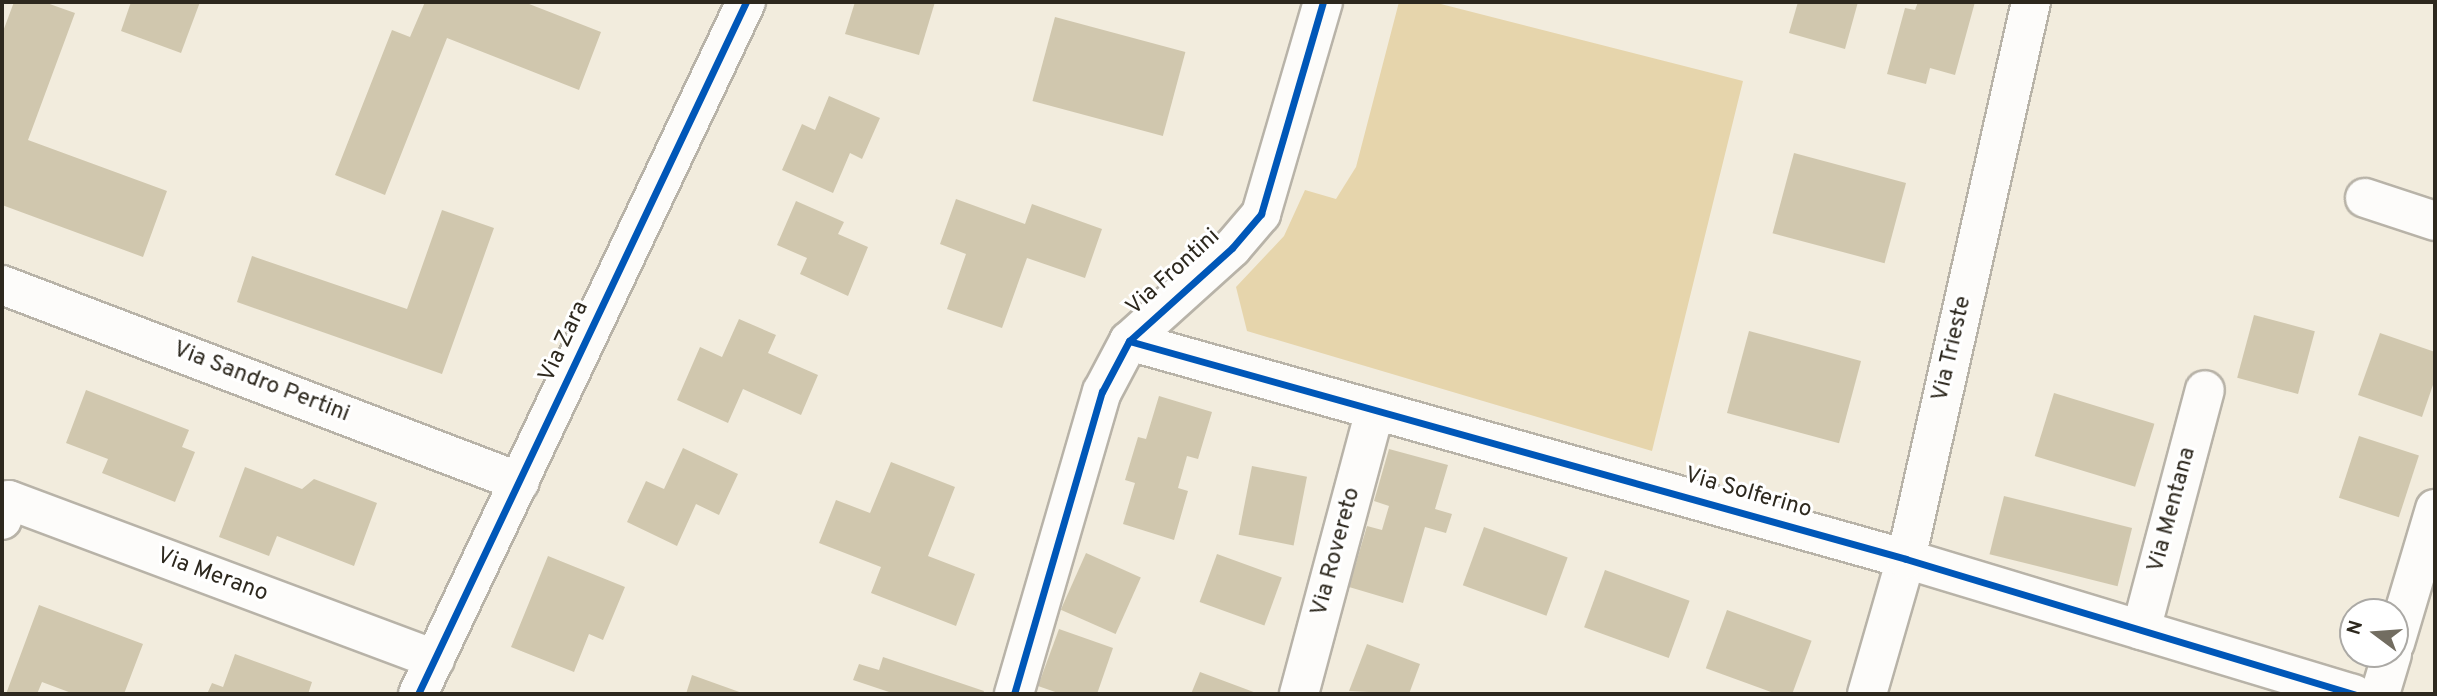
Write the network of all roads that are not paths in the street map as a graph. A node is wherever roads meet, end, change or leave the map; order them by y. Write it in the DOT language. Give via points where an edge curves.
graph roads {
  1 [pos="1323,2"];
  2 [pos="2031,2"];
  3 [pos="745,4"];
  4 [pos="2365,198"];
  5 [pos="2435,221"];
  6 [pos="2,285"];
  7 [pos="1129,341"];
  8 [pos="2205,390"];
  9 [pos="1375,410"];
  10 [pos="520,482"];
  11 [pos="2435,509"];
  12 [pos="2,520"];
  13 [pos="1906,559"];
  14 [pos="2408,598"];
  15 [pos="2141,630"];
  16 [pos="435,659"];
  17 [pos="2388,668"];
  18 [pos="418,694"];
  19 [pos="1014,694"];
  20 [pos="1299,694"];
  21 [pos="1867,694"];
  22 [pos="2354,694"];
  23 [pos="2380,694"];
  1 -- 7 [label="street, Via Frontini" via="1261,214 1232,248"];
  2 -- 13 [label="street, Via Trieste"];
  3 -- 10 [label="street, Via Zara"];
  4 -- 5 [label="street"];
  6 -- 10 [label="street, Via Sandro Pertini"];
  7 -- 9 [label="street, Via Solferino"];
  7 -- 19 [label="street, Via Frontini" via="1102,392"];
  8 -- 15 [label="street, Via Mentana"];
  9 -- 13 [label="street, Via Solferino"];
  9 -- 20 [label="street, Via Rovereto"];
  10 -- 16 [label="street, Via Zara"];
  11 -- 14 [label="street"];
  12 -- 16 [label="street, Via Merano" via="9,500"];
  13 -- 15 [label="street, Via Solferino"];
  13 -- 21 [label="street, Via Trieste"];
  15 -- 22 [label="street, Via Solferino"];
  16 -- 18 [label="street, Via Zara"];
  17 -- 23 [label="street"];
}
